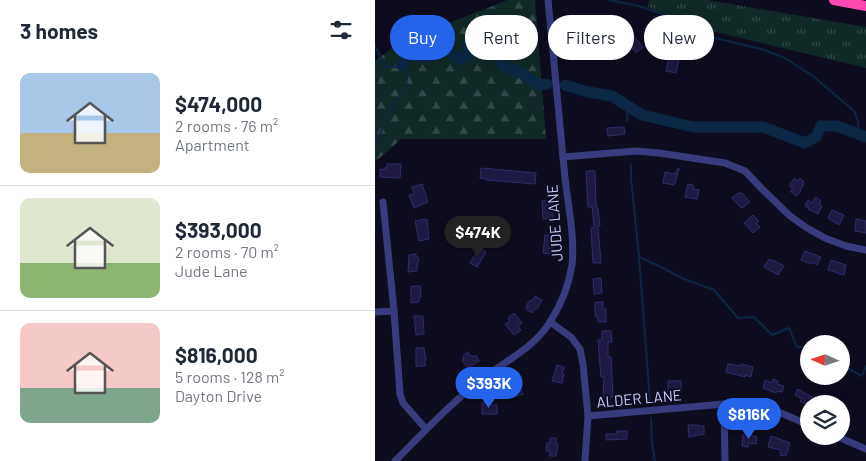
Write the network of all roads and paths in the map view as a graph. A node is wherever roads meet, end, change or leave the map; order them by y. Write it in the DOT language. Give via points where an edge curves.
graph roads {
  1 [pos="548,0"];
  2 [pos="834,0"];
  3 [pos="866,6"];
  4 [pos="563,156"];
  5 [pos="383,202"];
  6 [pos="866,250"];
  7 [pos="394,311"];
  8 [pos="375,312"];
  9 [pos="550,322"];
  10 [pos="724,404"];
  11 [pos="588,416"];
  12 [pos="800,421"];
  13 [pos="426,429"];
  14 [pos="850,442"];
  15 [pos="866,449"];
  16 [pos="395,461"];
  17 [pos="585,461"];
  18 [pos="725,461"];
  1 -- 4 [label="street, JUDE LANE"];
  2 -- 3 [label="highway"];
  4 -- 6 [label="street" via="636,151 725,163 745,171 790,216 807,228 846,246"];
  4 -- 9 [label="street, JUDE LANE" via="572,264 563,298"];
  5 -- 7 [label="street"];
  7 -- 8 [label="street"];
  7 -- 13 [label="street" via="400,394 403,404"];
  9 -- 11 [label="street" via="571,337 580,349"];
  9 -- 13 [label="street, JUDE LANE" via="521,352 481,380"];
  10 -- 11 [label="street, ALDER LANE"];
  10 -- 12 [label="street, ALDER LANE" via="762,405"];
  10 -- 18 [label="street"];
  11 -- 17 [label="street"];
  13 -- 16 [label="street, JUDE LANE"];
  14 -- 15 [label="street"];
}
